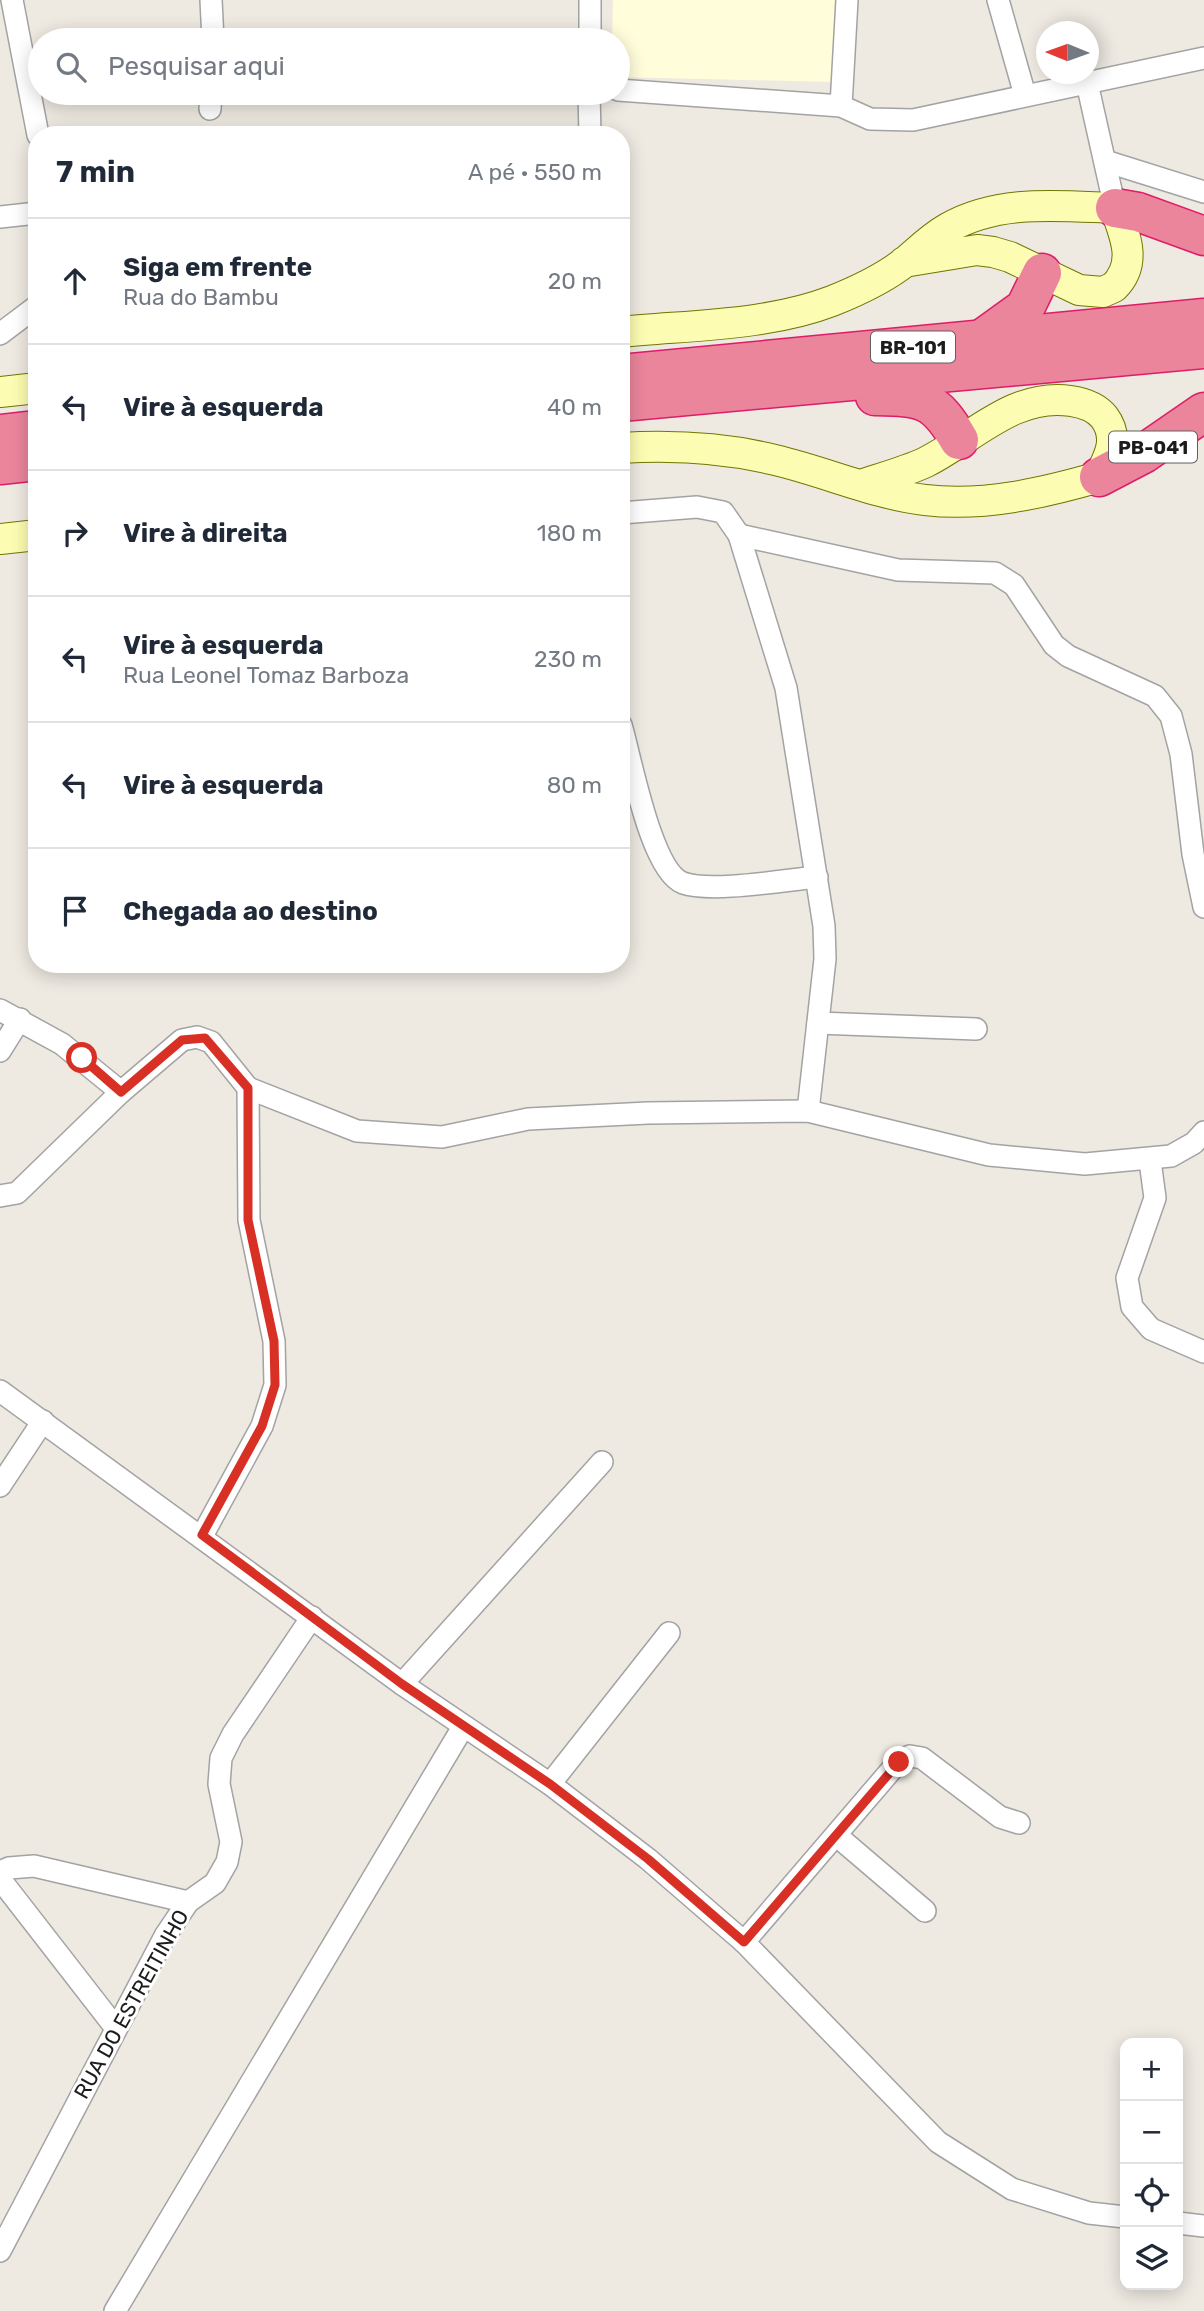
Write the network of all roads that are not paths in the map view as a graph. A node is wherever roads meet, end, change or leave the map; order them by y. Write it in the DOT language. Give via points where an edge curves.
graph roads {
  1 [pos="12,0"];
  2 [pos="211,0"];
  3 [pos="590,0"];
  4 [pos="847,0"];
  5 [pos="998,0"];
  6 [pos="212,28"];
  7 [pos="590,28"];
  8 [pos="1204,58"];
  9 [pos="1099,80"];
  10 [pos="28,83"];
  11 [pos="1081,84"];
  12 [pos="1087,84"];
  13 [pos="630,91"];
  14 [pos="1025,94"];
  15 [pos="32,105"];
  16 [pos="589,105"];
  17 [pos="841,106"];
  18 [pos="36,126"];
  19 [pos="590,126"];
  20 [pos="1105,161"];
  21 [pos="1204,192"];
  22 [pos="1115,208"];
  23 [pos="28,214"];
  24 [pos="0,217"];
  25 [pos="1204,236"];
  26 [pos="904,262"];
  27 [pos="1042,273"];
  28 [pos="28,313"];
  29 [pos="1204,317"];
  30 [pos="630,331"];
  31 [pos="0,334"];
  32 [pos="980,341"];
  33 [pos="1204,349"];
  34 [pos="630,373"];
  35 [pos="28,389"];
  36 [pos="0,392"];
  37 [pos="719,393"];
  38 [pos="630,401"];
  39 [pos="1204,412"];
  40 [pos="28,430"];
  41 [pos="0,434"];
  42 [pos="959,440"];
  43 [pos="630,448"];
  44 [pos="28,462"];
  45 [pos="0,465"];
  46 [pos="1099,477"];
  47 [pos="859,485"];
  48 [pos="630,512"];
  49 [pos="739,535"];
  50 [pos="28,536"];
  51 [pos="0,539"];
  52 [pos="630,757"];
  53 [pos="817,877"];
  54 [pos="1204,907"];
  55 [pos="0,1010"];
  56 [pos="20,1020"];
  57 [pos="818,1023"];
  58 [pos="976,1029"];
  59 [pos="0,1051"];
  60 [pos="248,1088"];
  61 [pos="121,1092"];
  62 [pos="808,1111"];
  63 [pos="1204,1132"];
  64 [pos="1150,1161"];
  65 [pos="0,1196"];
  66 [pos="1204,1352"];
  67 [pos="0,1391"];
  68 [pos="43,1422"];
  69 [pos="601,1462"];
  70 [pos="0,1486"];
  71 [pos="202,1535"];
  72 [pos="312,1618"];
  73 [pos="669,1633"];
  74 [pos="402,1684"];
  75 [pos="463,1727"];
  76 [pos="550,1784"];
  77 [pos="1020,1823"];
  78 [pos="836,1836"];
  79 [pos="0,1872"];
  80 [pos="0,1879"];
  81 [pos="188,1902"];
  82 [pos="925,1911"];
  83 [pos="744,1942"];
  84 [pos="115,2027"];
  85 [pos="1120,2216"];
  86 [pos="1183,2224"];
  87 [pos="1204,2226"];
  88 [pos="0,2251"];
  89 [pos="115,2311"];
  1 -- 10 [label="street"];
  2 -- 6 [label="street"];
  3 -- 7 [label="street"];
  4 -- 17 [label="street"];
  5 -- 14 [label="street"];
  8 -- 9 [label="street"];
  11 -- 14 [label="street"];
  12 -- 20 [label="street"];
  13 -- 17 [label="street"];
  14 -- 17 [label="street" via="913,120 870,119"];
  15 -- 18 [label="street"];
  16 -- 19 [label="street"];
  20 -- 21 [label="street"];
  20 -- 22 [label="street"];
  22 -- 25 [label="highway"];
  22 -- 26 [label="main road" via="1044,205 992,211 949,228"];
  22 -- 27 [label="main road" via="1129,255 1127,269 1114,288 1090,292"];
  23 -- 24 [label="street"];
  26 -- 27 [label="main road" via="977,250 1010,257"];
  26 -- 30 [label="main road" via="858,290 792,312"];
  27 -- 32 [label="highway" via="1025,308"];
  28 -- 31 [label="street"];
  29 -- 32 [label="highway, BR-101"];
  32 -- 34 [label="highway, BR-101"];
  33 -- 37 [label="highway, BR-101"];
  35 -- 36 [label="main road"];
  37 -- 38 [label="highway, BR-101"];
  37 -- 42 [label="highway" via="913,397 938,409"];
  39 -- 46 [label="highway, PB-041" via="1143,454"];
  40 -- 41 [label="highway"];
  42 -- 46 [label="main road" via="1031,404 1083,403 1105,418 1113,440"];
  42 -- 47 [label="main road" via="927,462"];
  43 -- 47 [label="main road, PB-041" via="735,452"];
  44 -- 45 [label="highway"];
  46 -- 47 [label="main road, PB-041" via="1044,492 968,501 927,500"];
  48 -- 49 [label="street" via="711,508 723,512"];
  49 -- 53 [label="street" via="786,688"];
  49 -- 54 [label="street" via="898,570 995,573 1014,586 1054,645 1068,656 1155,696 1171,716 1181,754"];
  50 -- 51 [label="main road"];
  52 -- 53 [label="street" via="657,851 673,877 696,886"];
  53 -- 57 [label="street" via="825,948"];
  55 -- 56 [label="street"];
  56 -- 59 [label="street"];
  56 -- 61 [label="street" via="82,1058"];
  57 -- 58 [label="street"];
  57 -- 62 [label="street"];
  60 -- 61 [label="street" via="211,1042 190,1037"];
  60 -- 62 [label="street" via="357,1131 442,1138 528,1119"];
  60 -- 71 [label="street" via="248,1220 274,1341 275,1385 262,1426"];
  61 -- 65 [label="street" via="17,1193"];
  62 -- 64 [label="street" via="989,1154 1085,1164"];
  63 -- 64 [label="street" via="1183,1151"];
  64 -- 66 [label="street" via="1155,1198 1127,1278 1132,1307 1152,1329"];
  67 -- 68 [label="street"];
  68 -- 70 [label="street"];
  68 -- 71 [label="street"];
  69 -- 74 [label="street"];
  71 -- 72 [label="street"];
  72 -- 74 [label="street"];
  72 -- 81 [label="street, RUA DO ESTREITINHO" via="226,1746 219,1784 230,1852 215,1883"];
  73 -- 76 [label="street"];
  74 -- 75 [label="street"];
  75 -- 76 [label="street"];
  75 -- 89 [label="street"];
  76 -- 83 [label="street" via="648,1859"];
  77 -- 78 [label="street" via="1000,1817 922,1758 910,1756 899,1762"];
  78 -- 82 [label="street"];
  78 -- 83 [label="street"];
  79 -- 81 [label="street" via="34,1867"];
  80 -- 84 [label="street"];
  81 -- 84 [label="street, RUA DO ESTREITINHO"];
  83 -- 85 [label="street" via="938,2142 1012,2189 1090,2213"];
  84 -- 88 [label="street, RUA DO ESTREITINHO"];
  86 -- 87 [label="street"];
}
